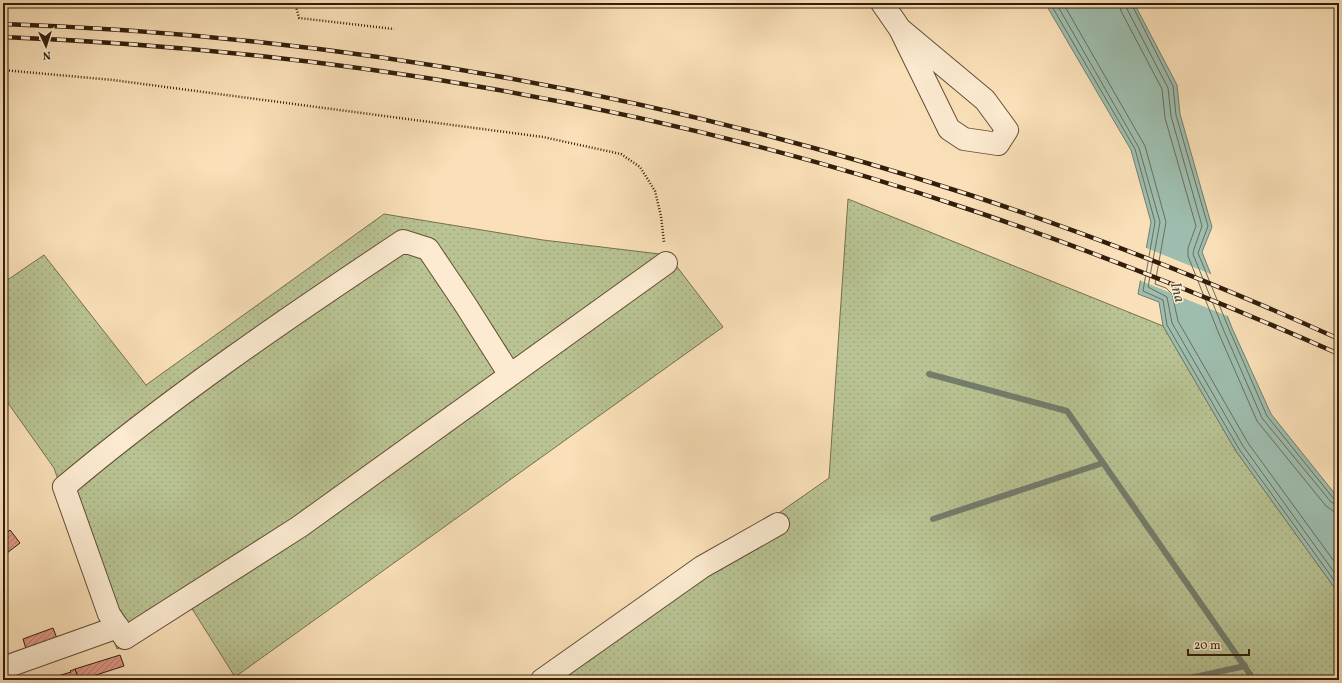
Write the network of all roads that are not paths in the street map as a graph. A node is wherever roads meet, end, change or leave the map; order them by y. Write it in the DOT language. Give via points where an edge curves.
graph roads {
  1 [pos="882,3"];
  2 [pos="900,29"];
  3 [pos="666,263"];
  4 [pos="510,375"];
  5 [pos="778,524"];
  6 [pos="118,627"];
  7 [pos="3,668"];
  8 [pos="542,680"];
  1 -- 2 [label="street"];
  2 -- 2 [label="street" via="949,129 964,139 998,144 1007,130 985,100"];
  3 -- 4 [label="street"];
  4 -- 6 [label="street" via="299,527 126,638"];
  4 -- 6 [label="street" via="428,249 403,241 276,325 107,451 64,487 109,614"];
  5 -- 8 [label="street" via="702,567"];
  6 -- 7 [label="street"];
}
